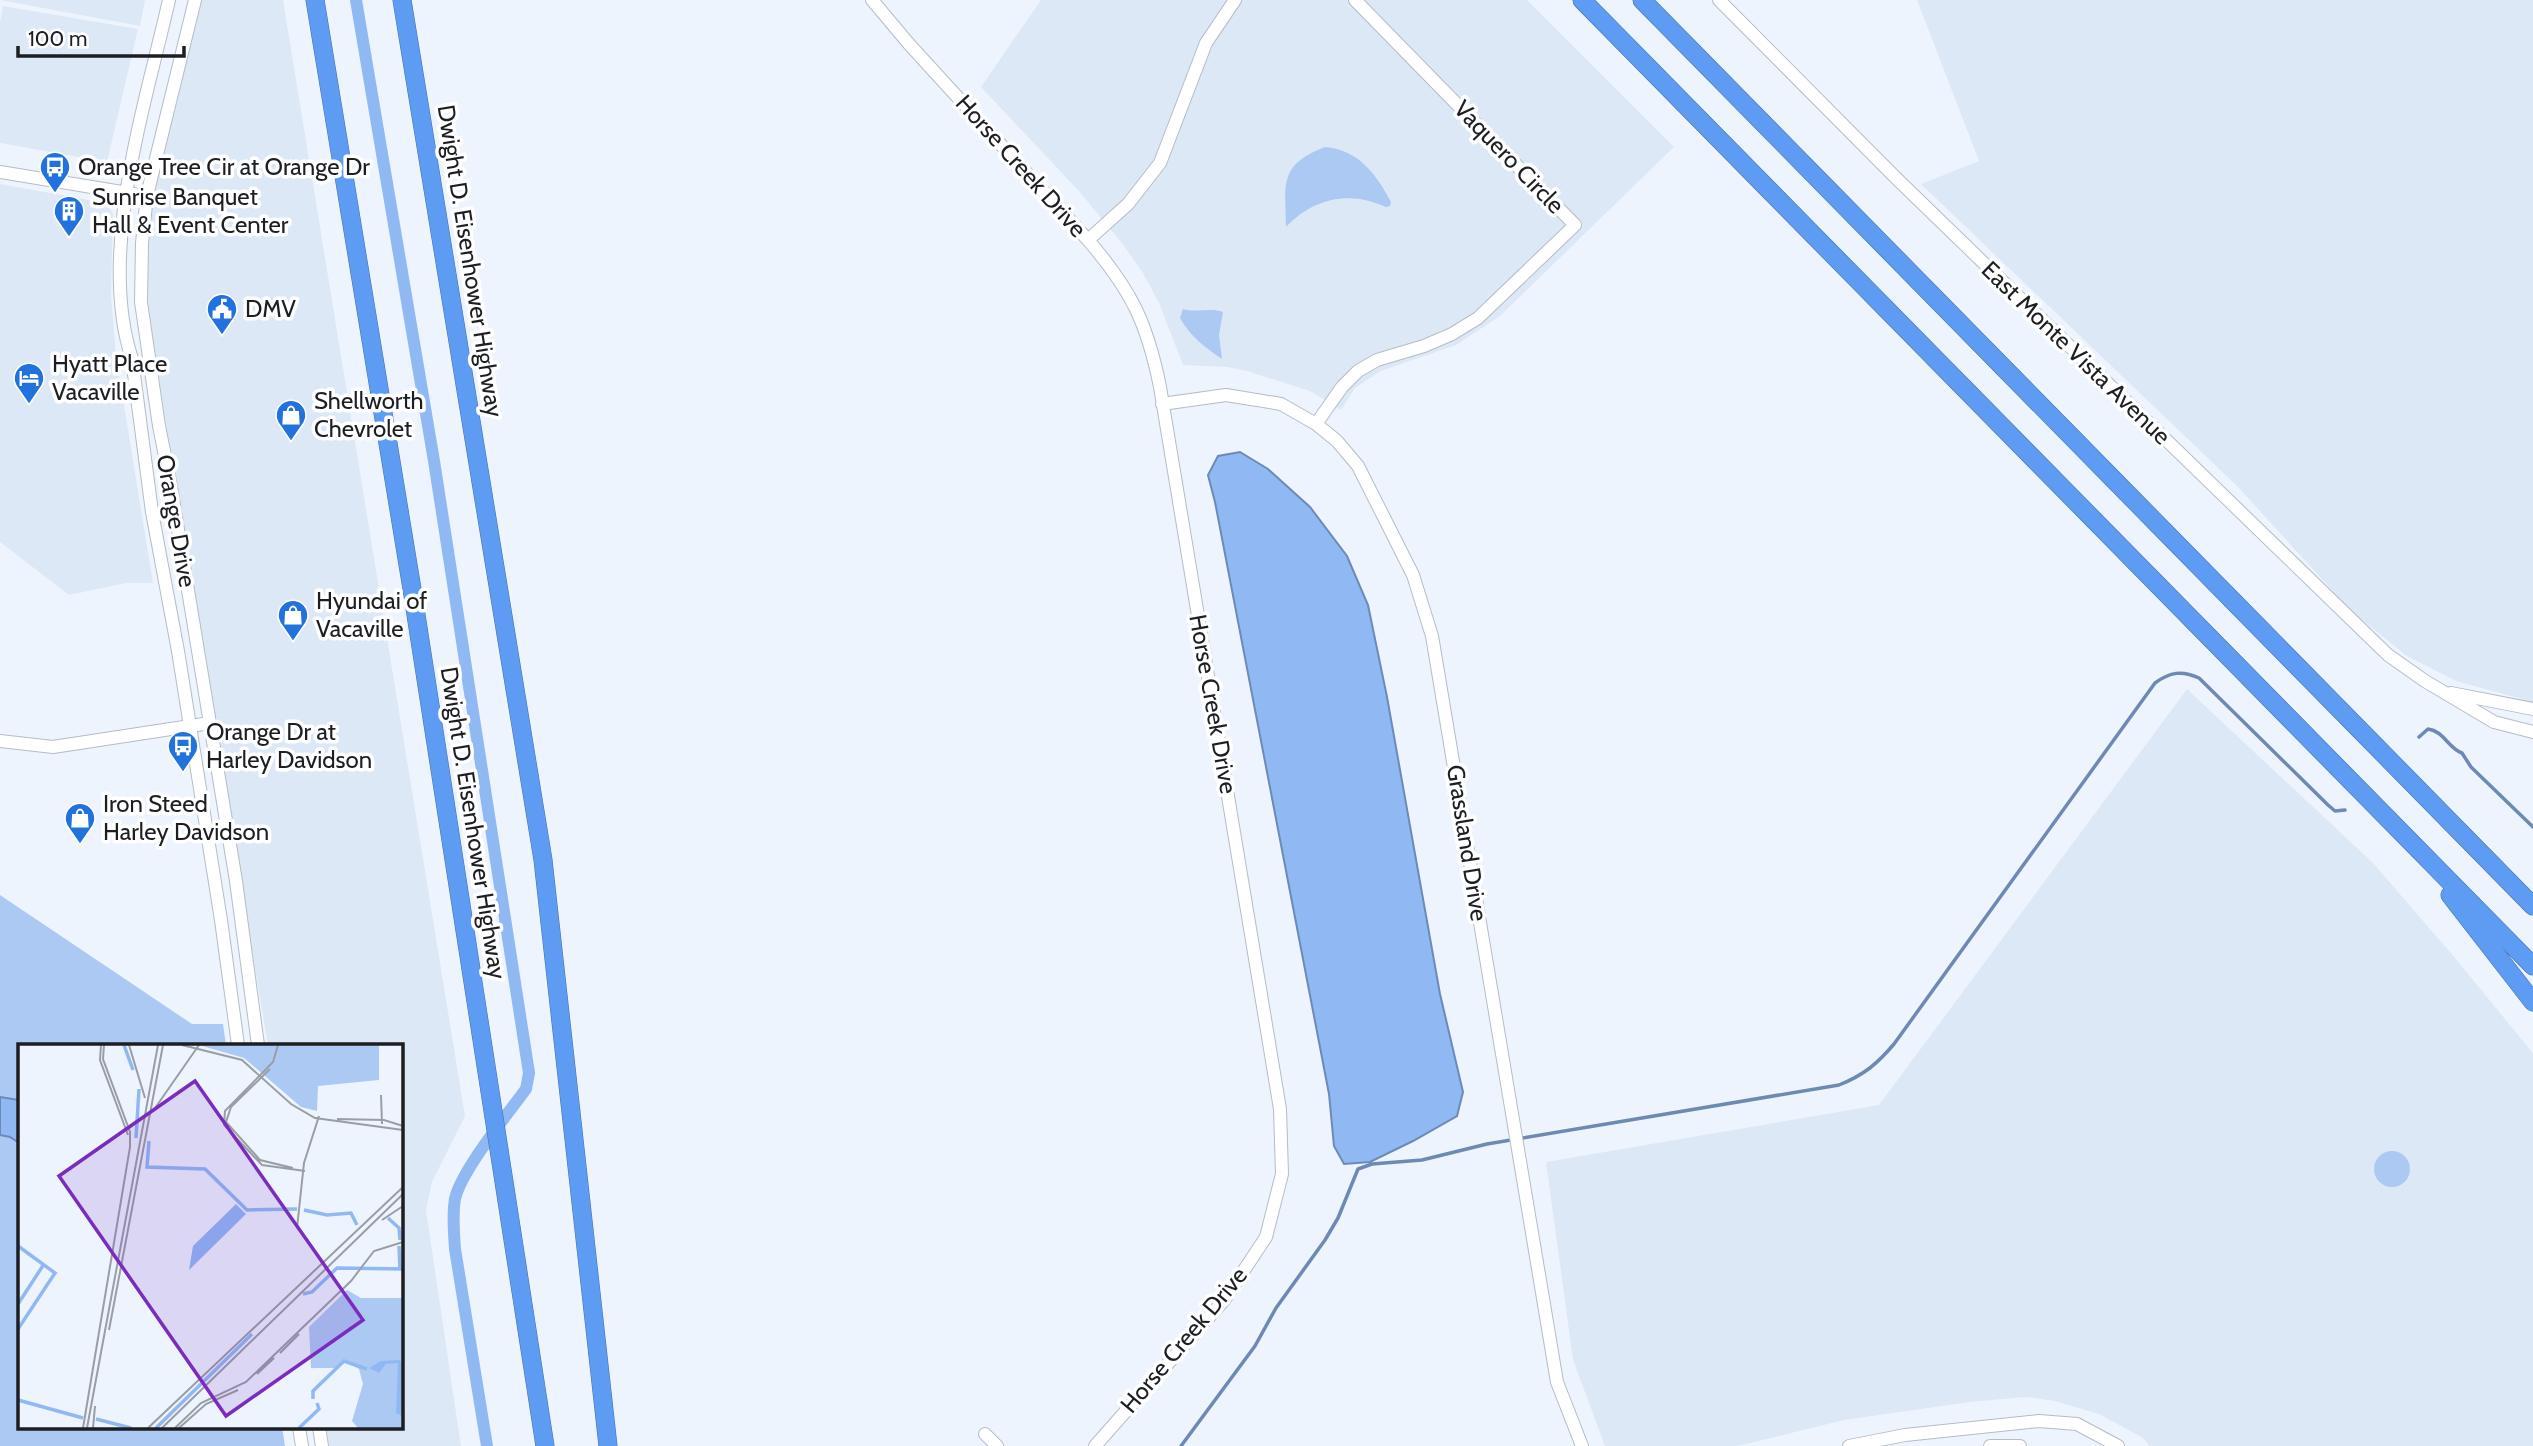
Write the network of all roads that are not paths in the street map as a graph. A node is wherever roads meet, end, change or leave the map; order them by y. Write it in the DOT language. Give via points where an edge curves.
graph roads {
  1 [pos="169,0"];
  2 [pos="195,0"];
  3 [pos="315,0"];
  4 [pos="402,0"];
  5 [pos="872,0"];
  6 [pos="1235,0"];
  7 [pos="1355,0"];
  8 [pos="1582,0"];
  9 [pos="1642,0"];
  10 [pos="1719,0"];
  11 [pos="0,172"];
  12 [pos="127,193"];
  13 [pos="146,195"];
  14 [pos="1088,240"];
  15 [pos="1162,404"];
  16 [pos="1316,424"];
  17 [pos="2444,692"];
  18 [pos="2533,709"];
  19 [pos="210,723"];
  20 [pos="189,726"];
  21 [pos="2533,732"];
  22 [pos="0,741"];
  23 [pos="2420,791"];
  24 [pos="2408,839"];
  25 [pos="2533,892"];
  26 [pos="2533,906"];
  27 [pos="2533,965"];
  28 [pos="2533,1002"];
  29 [pos="238,1044"];
  30 [pos="258,1044"];
  31 [pos="299,1428"];
  32 [pos="319,1428"];
  33 [pos="985,1434"];
  34 [pos="302,1446"];
  35 [pos="322,1446"];
  36 [pos="545,1446"];
  37 [pos="608,1446"];
  38 [pos="997,1446"];
  39 [pos="1095,1446"];
  40 [pos="1582,1446"];
  41 [pos="1849,1446"];
  42 [pos="1990,1446"];
  43 [pos="2020,1446"];
  44 [pos="2118,1446"];
  1 -- 12 [label="street, Orange Drive"];
  2 -- 13 [label="street, Orange Drive"];
  3 -- 36 [label="highway, Dwight D. Eisenhower Highway"];
  4 -- 37 [label="highway, Dwight D. Eisenhower Highway" via="541,847"];
  5 -- 14 [label="street, Horse Creek Drive"];
  6 -- 14 [label="street" via="1206,43 1160,163 1128,204"];
  7 -- 16 [label="street, Vaquero Circle" via="1575,225 1478,318 1452,334 1358,371"];
  8 -- 24 [label="highway"];
  9 -- 23 [label="highway"];
  10 -- 17 [label="street, East Monte Vista Avenue" via="2379,647"];
  11 -- 12 [label="street"];
  12 -- 13 [label="street"];
  12 -- 20 [label="street, Orange Drive" via="121,261 124,335 132,359 150,499"];
  13 -- 19 [label="street, Orange Drive" via="141,302"];
  14 -- 15 [label="street, Horse Creek Drive" via="1115,272 1139,312"];
  15 -- 16 [label="street, Grassland Drive" via="1226,395 1281,404"];
  15 -- 39 [label="street, Horse Creek Drive" via="1280,1109 1282,1174 1266,1237 1225,1298"];
  16 -- 40 [label="street, Grassland Drive" via="1358,466 1413,575 1432,636 1557,1381"];
  17 -- 18 [label="street, East Monte Vista Avenue"];
  17 -- 21 [label="street, East Monte Vista Avenue" via="2494,722"];
  19 -- 20 [label="street"];
  19 -- 30 [label="street, Orange Drive"];
  20 -- 22 [label="street" via="53,747"];
  20 -- 29 [label="street, Orange Drive"];
  23 -- 25 [label="highway"];
  23 -- 26 [label="highway"];
  24 -- 27 [label="highway"];
  24 -- 28 [label="highway"];
  31 -- 34 [label="street"];
  32 -- 35 [label="street"];
  33 -- 38 [label="street"];
  41 -- 44 [label="street" via="1905,1435 2039,1421 2077,1423"];
  42 -- 43 [label="street"];
}
